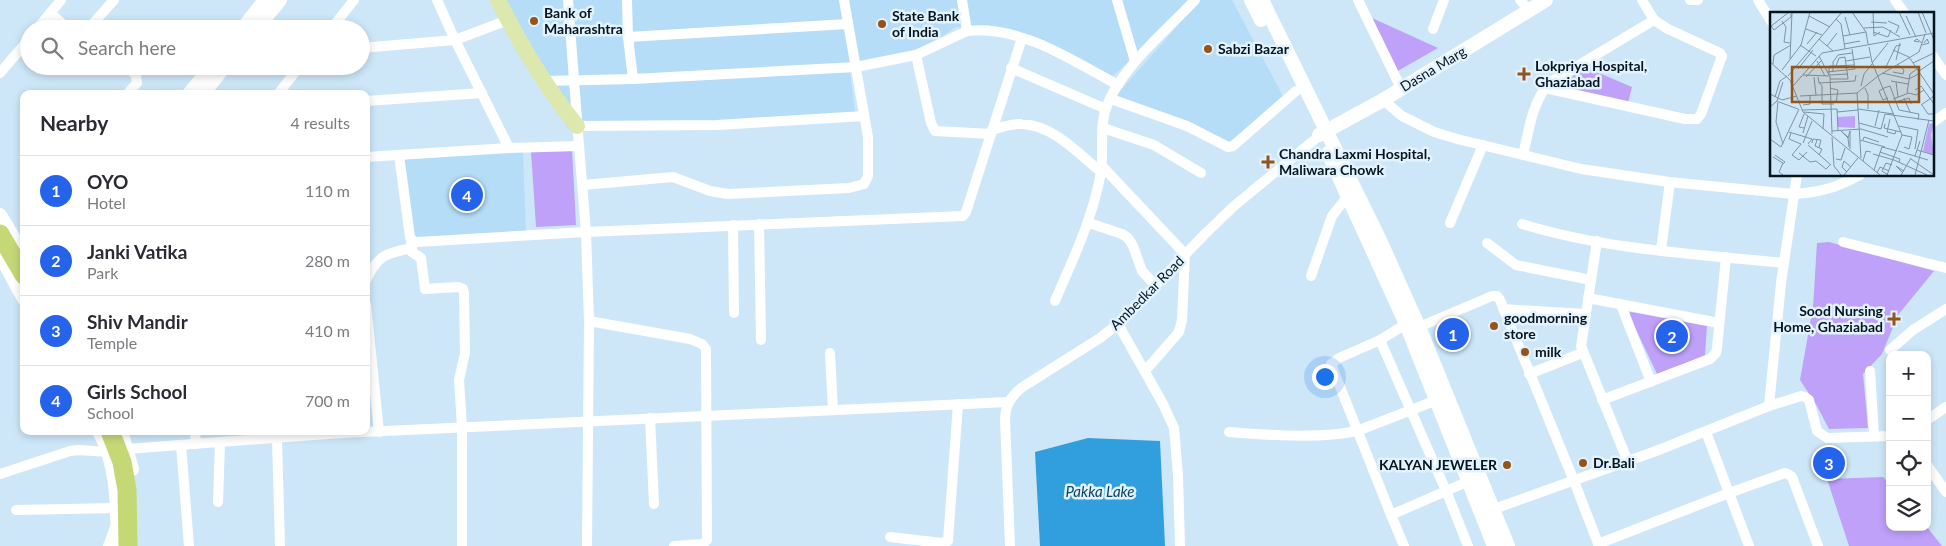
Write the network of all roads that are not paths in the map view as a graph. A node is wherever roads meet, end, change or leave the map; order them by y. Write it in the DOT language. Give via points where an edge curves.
graph roads {
  1 [pos="61,0"];
  2 [pos="114,0"];
  3 [pos="265,0"];
  4 [pos="280,0"];
  5 [pos="354,0"];
  6 [pos="437,0"];
  7 [pos="498,0"];
  8 [pos="568,0"];
  9 [pos="628,0"];
  10 [pos="844,0"];
  11 [pos="962,0"];
  12 [pos="1117,0"];
  13 [pos="1195,0"];
  14 [pos="1251,0"];
  15 [pos="1262,0"];
  16 [pos="1358,0"];
  17 [pos="1444,0"];
  18 [pos="1546,0"];
  19 [pos="1642,0"];
  20 [pos="1690,0"];
  21 [pos="1698,0"];
  22 [pos="1758,0"];
  23 [pos="1895,0"];
  24 [pos="1525,5"];
  25 [pos="1904,12"];
  26 [pos="50,13"];
  27 [pos="44,20"];
  28 [pos="58,20"];
  29 [pos="97,20"];
  30 [pos="249,20"];
  31 [pos="267,20"];
  32 [pos="338,20"];
  33 [pos="508,20"];
  34 [pos="1654,20"];
  35 [pos="1770,20"];
  36 [pos="848,24"];
  37 [pos="1432,29"];
  38 [pos="967,32"];
  39 [pos="628,37"];
  40 [pos="1022,38"];
  41 [pos="455,40"];
  42 [pos="370,47"];
  43 [pos="20,50"];
  44 [pos="916,55"];
  45 [pos="1934,57"];
  46 [pos="1135,61"];
  47 [pos="856,67"];
  48 [pos="1011,68"];
  49 [pos="1944,69"];
  50 [pos="0,73"];
  51 [pos="136,75"];
  52 [pos="205,75"];
  53 [pos="218,75"];
  54 [pos="293,75"];
  55 [pos="633,79"];
  56 [pos="574,80"];
  57 [pos="544,81"];
  58 [pos="1118,85"];
  59 [pos="1401,88"];
  60 [pos="1545,88"];
  61 [pos="130,90"];
  62 [pos="192,90"];
  63 [pos="206,90"];
  64 [pos="281,90"];
  65 [pos="1296,91"];
  66 [pos="482,93"];
  67 [pos="1383,100"];
  68 [pos="370,101"];
  69 [pos="1108,104"];
  70 [pos="1946,114"];
  71 [pos="864,116"];
  72 [pos="1934,122"];
  73 [pos="576,126"];
  74 [pos="1103,128"];
  75 [pos="991,132"];
  76 [pos="1322,134"];
  77 [pos="1483,145"];
  78 [pos="579,146"];
  79 [pos="509,148"];
  80 [pos="1523,154"];
  81 [pos="399,155"];
  82 [pos="370,157"];
  83 [pos="1101,168"];
  84 [pos="1201,173"];
  85 [pos="1798,176"];
  86 [pos="1858,176"];
  87 [pos="1670,182"];
  88 [pos="582,185"];
  89 [pos="1794,194"];
  90 [pos="1347,197"];
  91 [pos="0,215"];
  92 [pos="1089,223"];
  93 [pos="1450,223"];
  94 [pos="759,224"];
  95 [pos="1522,224"];
  96 [pos="733,225"];
  97 [pos="586,232"];
  98 [pos="0,234"];
  99 [pos="1597,241"];
  100 [pos="1843,242"];
  101 [pos="1487,243"];
  102 [pos="411,244"];
  103 [pos="20,248"];
  104 [pos="1661,250"];
  105 [pos="1185,254"];
  106 [pos="0,255"];
  107 [pos="1726,257"];
  108 [pos="1784,263"];
  109 [pos="1946,268"];
  110 [pos="370,273"];
  111 [pos="1311,276"];
  112 [pos="1591,280"];
  113 [pos="20,282"];
  114 [pos="20,284"];
  115 [pos="1155,285"];
  116 [pos="1588,298"];
  117 [pos="1055,301"];
  118 [pos="1621,304"];
  119 [pos="1503,309"];
  120 [pos="1946,309"];
  121 [pos="734,313"];
  122 [pos="1585,314"];
  123 [pos="590,321"];
  124 [pos="1720,323"];
  125 [pos="1118,324"];
  126 [pos="1412,326"];
  127 [pos="761,340"];
  128 [pos="1380,340"];
  129 [pos="370,349"];
  130 [pos="1890,350"];
  131 [pos="830,352"];
  132 [pos="1582,353"];
  133 [pos="1145,371"];
  134 [pos="1870,371"];
  135 [pos="1530,374"];
  136 [pos="1651,382"];
  137 [pos="1437,400"];
  138 [pos="1602,400"];
  139 [pos="1008,402"];
  140 [pos="958,404"];
  141 [pos="1769,406"];
  142 [pos="1946,407"];
  143 [pos="833,410"];
  144 [pos="1410,411"];
  145 [pos="706,416"];
  146 [pos="1931,417"];
  147 [pos="650,418"];
  148 [pos="588,420"];
  149 [pos="462,427"];
  150 [pos="1357,431"];
  151 [pos="370,432"];
  152 [pos="379,432"];
  153 [pos="1229,432"];
  154 [pos="1706,432"];
  155 [pos="100,435"];
  156 [pos="112,435"];
  157 [pos="122,435"];
  158 [pos="195,435"];
  159 [pos="314,435"];
  160 [pos="261,436"];
  161 [pos="1874,436"];
  162 [pos="1886,436"];
  163 [pos="277,439"];
  164 [pos="220,443"];
  165 [pos="196,444"];
  166 [pos="181,445"];
  167 [pos="127,449"];
  168 [pos="109,452"];
  169 [pos="1628,462"];
  170 [pos="1931,471"];
  171 [pos="0,474"];
  172 [pos="1574,481"];
  173 [pos="1469,482"];
  174 [pos="1946,492"];
  175 [pos="1446,493"];
  176 [pos="1729,493"];
  177 [pos="218,502"];
  178 [pos="654,504"];
  179 [pos="1494,509"];
  180 [pos="16,510"];
  181 [pos="117,515"];
  182 [pos="1391,515"];
  183 [pos="890,537"];
  184 [pos="1598,545"];
  185 [pos="108,546"];
  186 [pos="118,546"];
  187 [pos="128,546"];
  188 [pos="137,546"];
  189 [pos="189,546"];
  190 [pos="280,546"];
  191 [pos="462,546"];
  192 [pos="587,546"];
  193 [pos="674,546"];
  194 [pos="1010,546"];
  195 [pos="1180,546"];
  196 [pos="1404,546"];
  197 [pos="1468,546"];
  198 [pos="1494,546"];
  199 [pos="1508,546"];
  200 [pos="1749,546"];
  201 [pos="1818,546"];
  1 -- 26 [label="street"];
  2 -- 29 [label="street"];
  3 -- 30 [label="street"];
  4 -- 31 [label="street"];
  5 -- 32 [label="street"];
  6 -- 41 [label="street"];
  7 -- 33 [label="main road"];
  8 -- 56 [label="street"];
  9 -- 39 [label="street"];
  10 -- 36 [label="street"];
  11 -- 38 [label="street"];
  12 -- 46 [label="street"];
  13 -- 46 [label="street"];
  14 -- 65 [label="street"];
  15 -- 76 [label="street"];
  16 -- 59 [label="street"];
  17 -- 37 [label="street"];
  18 -- 24 [label="street, Dasna Marg"];
  19 -- 34 [label="street"];
  20 -- 21 [label="street"];
  22 -- 35 [label="street"];
  23 -- 25 [label="street"];
  24 -- 59 [label="street, Dasna Marg"];
  26 -- 27 [label="street"];
  26 -- 28 [label="street"];
  33 -- 41 [label="street"];
  33 -- 57 [label="main road"];
  34 -- 60 [label="street"];
  34 -- 60 [label="street" via="1722,56 1697,119"];
  36 -- 39 [label="street"];
  36 -- 47 [label="street"];
  38 -- 40 [label="street" via="1000,32"];
  38 -- 44 [label="street"];
  39 -- 55 [label="street"];
  40 -- 48 [label="street"];
  40 -- 58 [label="street"];
  41 -- 42 [label="street"];
  41 -- 66 [label="street"];
  43 -- 50 [label="street"];
  44 -- 47 [label="street"];
  44 -- 75 [label="street" via="934,131"];
  45 -- 49 [label="street"];
  46 -- 58 [label="street"];
  47 -- 55 [label="street"];
  47 -- 71 [label="street"];
  48 -- 69 [label="street"];
  48 -- 75 [label="street"];
  51 -- 61 [label="street" via="137,82"];
  52 -- 62 [label="street"];
  53 -- 63 [label="street"];
  54 -- 64 [label="street"];
  55 -- 56 [label="street"];
  56 -- 57 [label="street"];
  56 -- 73 [label="street"];
  57 -- 73 [label="main road"];
  58 -- 69 [label="street"];
  59 -- 67 [label="street, Dasna Marg"];
  60 -- 80 [label="street" via="1534,110"];
  65 -- 69 [label="street" via="1228,147 1187,126"];
  65 -- 76 [label="street"];
  66 -- 68 [label="street"];
  66 -- 79 [label="street"];
  67 -- 76 [label="street, Dasna Marg"];
  67 -- 77 [label="street" via="1414,123"];
  69 -- 74 [label="street"];
  70 -- 72 [label="street"];
  71 -- 73 [label="street" via="717,125"];
  71 -- 88 [label="street" via="869,167 868,176 860,186 728,194 673,177"];
  73 -- 78 [label="street"];
  74 -- 83 [label="street"];
  74 -- 84 [label="street" via="1154,145"];
  75 -- 83 [label="street" via="1021,123 1039,128"];
  75 -- 94 [label="street" via="963,216"];
  76 -- 90 [label="street"];
  76 -- 105 [label="street, Ambedkar Road" via="1234,206"];
  76 -- 126 [label="street" via="1368,212"];
  77 -- 80 [label="street"];
  77 -- 93 [label="street"];
  78 -- 79 [label="street"];
  78 -- 88 [label="street"];
  79 -- 81 [label="street"];
  80 -- 87 [label="street" via="1581,169"];
  81 -- 82 [label="street"];
  81 -- 102 [label="street"];
  83 -- 92 [label="street"];
  83 -- 105 [label="street"];
  85 -- 89 [label="street"];
  86 -- 89 [label="street" via="1834,188"];
  87 -- 89 [label="street"];
  87 -- 104 [label="street"];
  88 -- 97 [label="street"];
  89 -- 108 [label="street"];
  90 -- 111 [label="street" via="1332,216"];
  90 -- 126 [label="street"];
  91 -- 103 [label="street"];
  92 -- 115 [label="street" via="1128,238 1142,271"];
  92 -- 117 [label="street"];
  94 -- 96 [label="street"];
  94 -- 127 [label="street"];
  95 -- 99 [label="street"];
  96 -- 97 [label="street"];
  96 -- 121 [label="street"];
  97 -- 102 [label="street"];
  97 -- 123 [label="street"];
  98 -- 113 [label="highway"];
  99 -- 104 [label="street"];
  99 -- 112 [label="street"];
  100 -- 109 [label="street"];
  101 -- 112 [label="street" via="1516,265"];
  102 -- 110 [label="street" via="386,254"];
  102 -- 149 [label="street" via="412,252 421,258 425,289 458,286 463,289 466,345 459,380"];
  104 -- 107 [label="street"];
  105 -- 115 [label="street, Ambedkar Road"];
  105 -- 133 [label="street" via="1179,332"];
  106 -- 114 [label="street"];
  107 -- 108 [label="street"];
  107 -- 124 [label="street"];
  108 -- 141 [label="street"];
  112 -- 116 [label="street"];
  115 -- 125 [label="street, Ambedkar Road"];
  116 -- 118 [label="street"];
  116 -- 122 [label="street"];
  118 -- 124 [label="street"];
  118 -- 136 [label="street"];
  119 -- 122 [label="street"];
  119 -- 126 [label="street" via="1497,296 1492,296"];
  119 -- 135 [label="street"];
  120 -- 130 [label="street"];
  122 -- 132 [label="street"];
  123 -- 145 [label="street" via="702,344 706,349"];
  123 -- 148 [label="street"];
  124 -- 136 [label="street" via="1714,356"];
  125 -- 133 [label="street"];
  125 -- 139 [label="street, Ambedkar Road" via="1021,388"];
  126 -- 128 [label="street"];
  126 -- 137 [label="street"];
  126 -- 179 [label="street"];
  128 -- 144 [label="street"];
  128 -- 150 [label="street" via="1331,364"];
  129 -- 152 [label="street"];
  131 -- 143 [label="street"];
  132 -- 135 [label="street"];
  132 -- 138 [label="street"];
  133 -- 195 [label="street" via="1174,428"];
  134 -- 161 [label="street"];
  135 -- 172 [label="street"];
  136 -- 138 [label="street"];
  137 -- 144 [label="street"];
  137 -- 173 [label="street"];
  138 -- 169 [label="street"];
  139 -- 140 [label="street"];
  139 -- 194 [label="street" via="1005,418"];
  140 -- 143 [label="street"];
  140 -- 183 [label="street" via="948,541"];
  141 -- 154 [label="street"];
  141 -- 161 [label="street" via="1806,396 1814,426 1821,436"];
  142 -- 146 [label="street"];
  143 -- 145 [label="street"];
  144 -- 150 [label="street"];
  144 -- 175 [label="street"];
  145 -- 147 [label="street"];
  145 -- 193 [label="street" via="707,540 703,544"];
  147 -- 148 [label="street"];
  147 -- 178 [label="street"];
  148 -- 149 [label="street"];
  148 -- 192 [label="street"];
  149 -- 152 [label="street"];
  149 -- 191 [label="street"];
  150 -- 153 [label="street" via="1325,435"];
  150 -- 182 [label="street"];
  151 -- 152 [label="street"];
  154 -- 169 [label="street"];
  154 -- 176 [label="street"];
  155 -- 168 [label="street"];
  156 -- 187 [label="highway" via="122,462 127,490"];
  157 -- 167 [label="street"];
  158 -- 165 [label="street"];
  159 -- 163 [label="street"];
  160 -- 163 [label="street"];
  160 -- 164 [label="street"];
  161 -- 162 [label="street"];
  163 -- 190 [label="street"];
  164 -- 165 [label="street"];
  164 -- 177 [label="street"];
  165 -- 166 [label="street"];
  166 -- 167 [label="street"];
  166 -- 189 [label="street"];
  167 -- 188 [label="street" via="132,467"];
  168 -- 171 [label="street" via="70,451"];
  168 -- 181 [label="street"];
  169 -- 172 [label="street"];
  170 -- 174 [label="street"];
  172 -- 179 [label="street"];
  172 -- 184 [label="street"];
  173 -- 175 [label="street"];
  173 -- 198 [label="street"];
  175 -- 182 [label="street"];
  175 -- 197 [label="street"];
  176 -- 184 [label="street"];
  176 -- 200 [label="street"];
  176 -- 201 [label="street" via="1788,474 1792,477"];
  179 -- 199 [label="street"];
  180 -- 181 [label="street"];
  181 -- 185 [label="street"];
  181 -- 186 [label="street"];
  182 -- 196 [label="street"];
}
